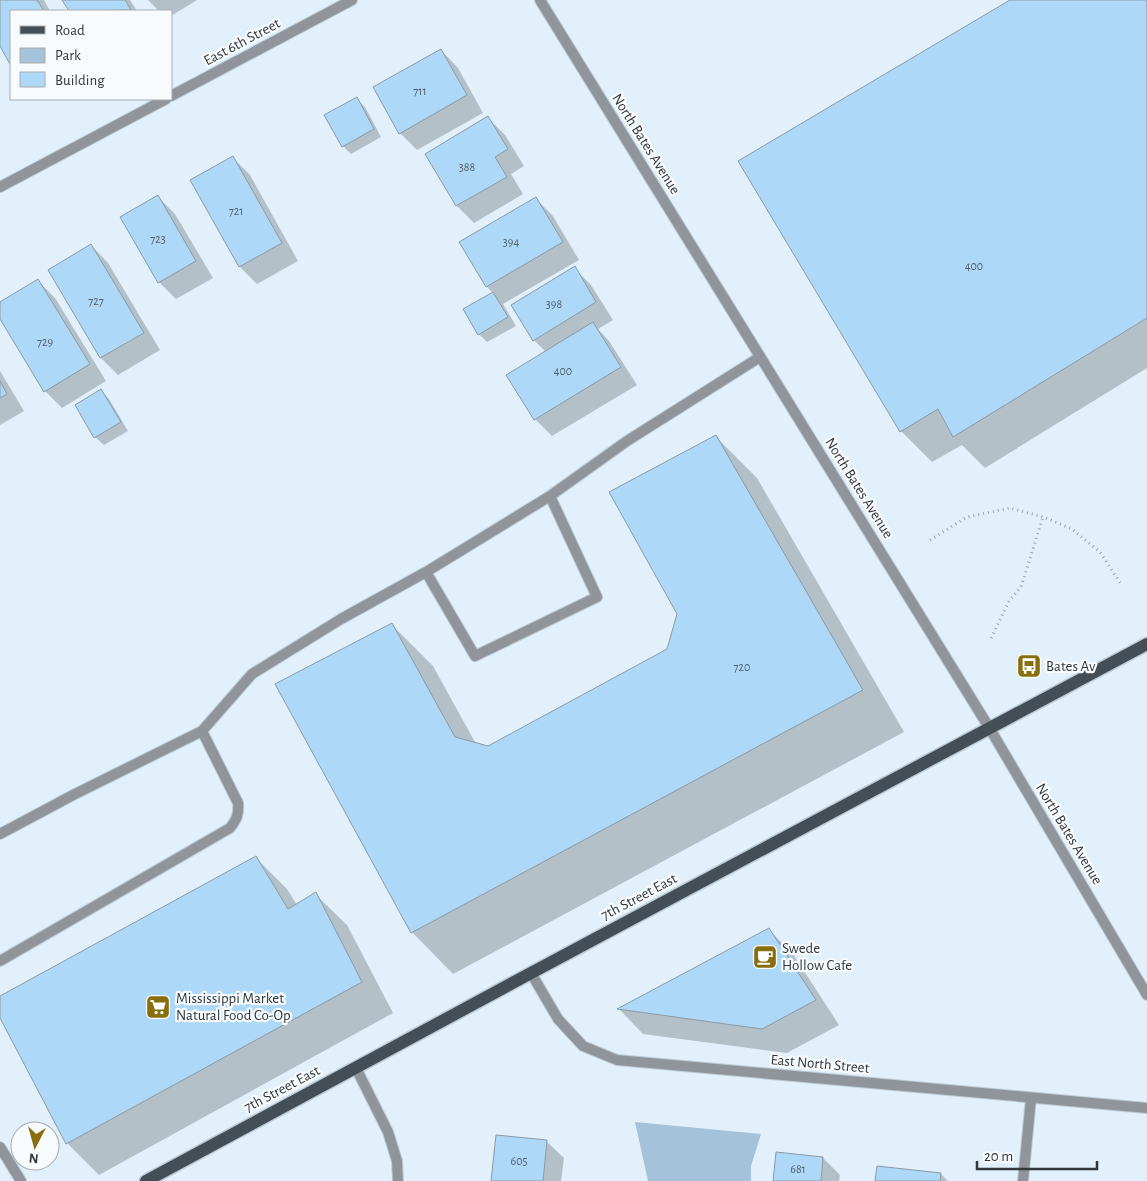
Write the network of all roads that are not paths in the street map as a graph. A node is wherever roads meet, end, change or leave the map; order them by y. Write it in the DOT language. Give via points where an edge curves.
graph roads {
  1 [pos="352,0"];
  2 [pos="540,0"];
  3 [pos="172,95"];
  4 [pos="164,100"];
  5 [pos="0,187"];
  6 [pos="760,357"];
  7 [pos="550,496"];
  8 [pos="426,572"];
  9 [pos="1147,644"];
  10 [pos="990,729"];
  11 [pos="202,731"];
  12 [pos="0,834"];
  13 [pos="0,962"];
  14 [pos="531,973"];
  15 [pos="1147,995"];
  16 [pos="356,1068"];
  17 [pos="1031,1098"];
  18 [pos="1147,1108"];
  19 [pos="0,1147"];
  20 [pos="21,1181"];
  21 [pos="146,1181"];
  22 [pos="398,1181"];
  23 [pos="1023,1181"];
  1 -- 3 [label="street, East 6th Street"];
  2 -- 6 [label="street, North Bates Avenue"];
  4 -- 5 [label="street"];
  6 -- 7 [label="street" via="627,441"];
  6 -- 10 [label="street, North Bates Avenue"];
  7 -- 8 [label="street"];
  7 -- 8 [label="street" via="597,597 475,656"];
  8 -- 11 [label="street" via="340,619 252,674"];
  9 -- 10 [label="main road, 7th Street East"];
  10 -- 14 [label="main road, 7th Street East"];
  10 -- 15 [label="street, North Bates Avenue"];
  11 -- 12 [label="street"];
  11 -- 13 [label="street" via="238,803 239,812 230,828"];
  14 -- 16 [label="main road, 7th Street East"];
  14 -- 17 [label="street, East North Street" via="558,1019 583,1046 617,1060"];
  16 -- 21 [label="main road, 7th Street East"];
  16 -- 22 [label="street" via="388,1132 398,1161"];
  17 -- 18 [label="street, East North Street"];
  17 -- 23 [label="street"];
  19 -- 20 [label="street"];
}
